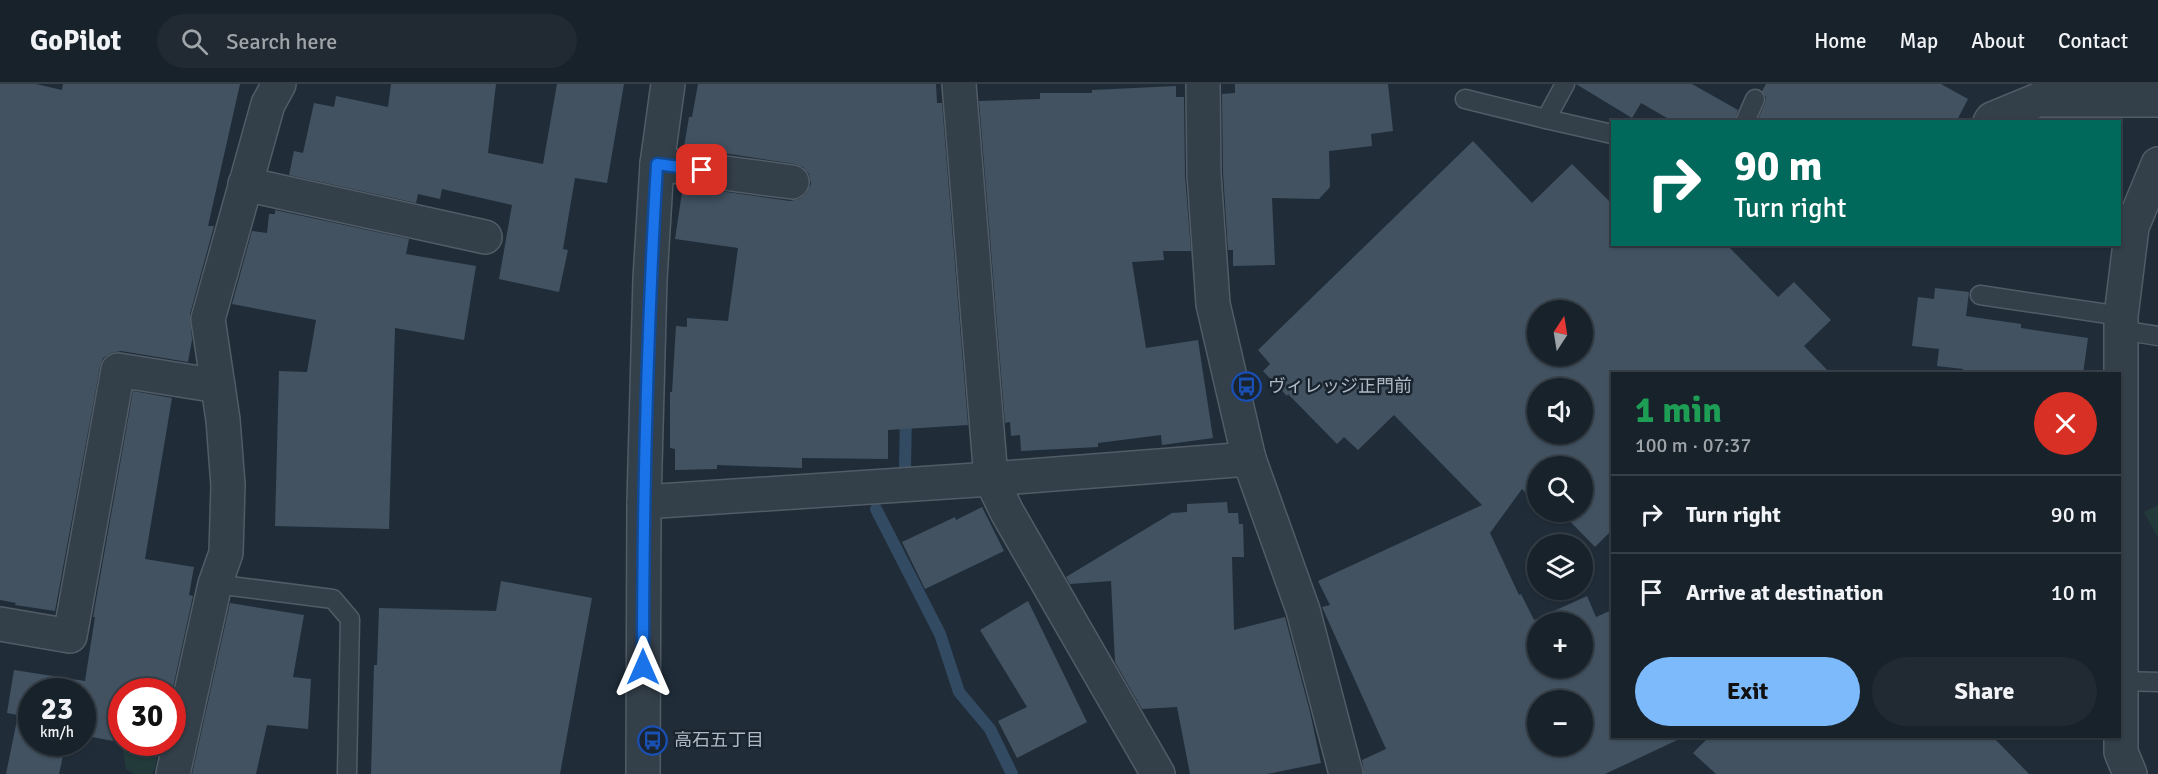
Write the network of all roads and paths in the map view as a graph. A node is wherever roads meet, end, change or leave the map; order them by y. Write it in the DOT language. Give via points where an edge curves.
graph roads {
  1 [pos="279,84"];
  2 [pos="668,84"];
  3 [pos="958,84"];
  4 [pos="1203,84"];
  5 [pos="1564,84"];
  6 [pos="2031,92"];
  7 [pos="1466,99"];
  8 [pos="1755,99"];
  9 [pos="2158,100"];
  10 [pos="1546,119"];
  11 [pos="1746,120"];
  12 [pos="1991,120"];
  13 [pos="1611,134"];
  14 [pos="657,164"];
  15 [pos="2158,164"];
  16 [pos="792,182"];
  17 [pos="245,184"];
  18 [pos="485,237"];
  19 [pos="1980,295"];
  20 [pos="2121,323"];
  21 [pos="2158,336"];
  22 [pos="2121,372"];
  23 [pos="218,386"];
  24 [pos="1249,459"];
  25 [pos="991,479"];
  26 [pos="644,502"];
  27 [pos="215,584"];
  28 [pos="0,624"];
  29 [pos="2121,681"];
  30 [pos="2158,682"];
  31 [pos="2120,738"];
  32 [pos="173,774"];
  33 [pos="347,774"];
  34 [pos="643,774"];
  35 [pos="1158,774"];
  36 [pos="1346,774"];
  37 [pos="2130,774"];
  1 -- 17 [label="street" via="268,104"];
  2 -- 14 [label="street"];
  3 -- 25 [label="street"];
  4 -- 24 [label="street" via="1204,174 1213,304"];
  5 -- 10 [label="lane"];
  6 -- 9 [label="street"];
  6 -- 12 [label="street"];
  7 -- 10 [label="lane"];
  8 -- 11 [label="lane"];
  10 -- 13 [label="lane"];
  14 -- 16 [label="street"];
  14 -- 26 [label="street"];
  15 -- 20 [label="street" via="2132,227"];
  17 -- 18 [label="street"];
  17 -- 23 [label="street" via="208,319"];
  19 -- 20 [label="lane"];
  20 -- 21 [label="lane"];
  20 -- 22 [label="street"];
  23 -- 27 [label="street" via="228,485 226,553"];
  23 -- 28 [label="street" via="118,370 70,636"];
  24 -- 25 [label="street"];
  24 -- 36 [label="street" via="1303,610"];
  25 -- 26 [label="street"];
  25 -- 35 [label="street"];
  26 -- 34 [label="street"];
  27 -- 32 [label="street"];
  27 -- 33 [label="lane" via="333,599 350,620"];
  29 -- 30 [label="lane"];
  31 -- 37 [label="street" via="2121,752"];
}
